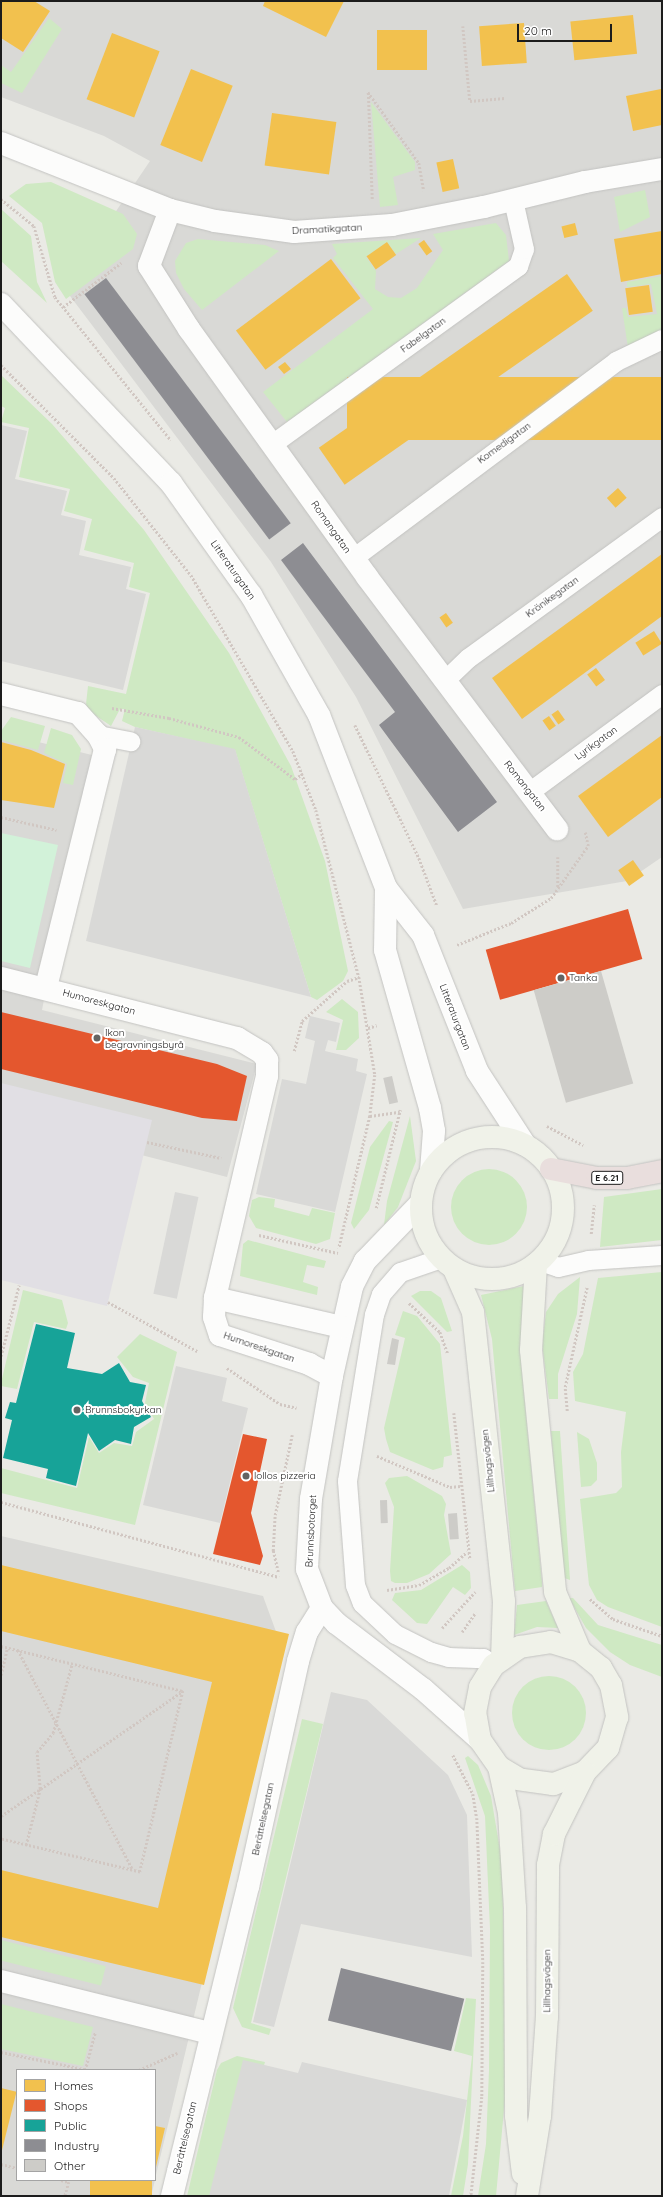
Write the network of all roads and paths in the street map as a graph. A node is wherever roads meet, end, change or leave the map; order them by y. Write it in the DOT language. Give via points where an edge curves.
graph roads {
  1 [pos="463,26"];
  2 [pos="505,98"];
  3 [pos="1,143"];
  4 [pos="662,169"];
  5 [pos="425,196"];
  6 [pos="513,200"];
  7 [pos="372,205"];
  8 [pos="170,210"];
  9 [pos="152,260"];
  10 [pos="1,304"];
  11 [pos="63,307"];
  12 [pos="662,339"];
  13 [pos="1,365"];
  14 [pos="272,444"];
  15 [pos="662,517"];
  16 [pos="353,558"];
  17 [pos="444,681"];
  18 [pos="1,694"];
  19 [pos="662,694"];
  20 [pos="106,706"];
  21 [pos="98,735"];
  22 [pos="130,741"];
  23 [pos="302,774"];
  24 [pos="529,792"];
  25 [pos="1,817"];
  26 [pos="580,826"];
  27 [pos="557,829"];
  28 [pos="84,837"];
  29 [pos="386,888"];
  30 [pos="558,888"];
  31 [pos="452,946"];
  32 [pos="1,978"];
  33 [pos="359,978"];
  34 [pos="46,988"];
  35 [pos="294,1051"];
  36 [pos="400,1106"];
  37 [pos="400,1112"];
  38 [pos="370,1116"];
  39 [pos="147,1142"];
  40 [pos="525,1146"];
  41 [pos="246,1163"];
  42 [pos="551,1169"];
  43 [pos="431,1171"];
  44 [pos="662,1171"];
  45 [pos="421,1203"];
  46 [pos="375,1211"];
  47 [pos="231,1229"];
  48 [pos="338,1253"];
  49 [pos="662,1255"];
  50 [pos="336,1260"];
  51 [pos="365,1261"];
  52 [pos="538,1262"];
  53 [pos="448,1264"];
  54 [pos="388,1282"];
  55 [pos="19,1285"];
  56 [pos="215,1298"];
  57 [pos="342,1327"];
  58 [pos="1,1356"];
  59 [pos="449,1360"];
  60 [pos="309,1364"];
  61 [pos="332,1376"];
  62 [pos="453,1404"];
  63 [pos="296,1414"];
  64 [pos="293,1427"];
  65 [pos="370,1455"];
  66 [pos="460,1486"];
  67 [pos="1,1502"];
  68 [pos="467,1552"];
  69 [pos="474,1566"];
  70 [pos="279,1577"];
  71 [pos="282,1583"];
  72 [pos="478,1590"];
  73 [pos="587,1594"];
  74 [pos="385,1596"];
  75 [pos="322,1608"];
  76 [pos="439,1631"];
  77 [pos="662,1636"];
  78 [pos="1,1646"];
  79 [pos="7,1648"];
  80 [pos="18,1650"];
  81 [pos="580,1651"];
  82 [pos="498,1661"];
  83 [pos="72,1664"];
  84 [pos="1,1675"];
  85 [pos="183,1691"];
  86 [pos="56,1723"];
  87 [pos="480,1740"];
  88 [pos="450,1747"];
  89 [pos="77,1764"];
  90 [pos="499,1767"];
  91 [pos="585,1772"];
  92 [pos="40,1789"];
  93 [pos="1,1816"];
  94 [pos="1,1839"];
  95 [pos="26,1845"];
  96 [pos="133,1870"];
  97 [pos="1,1981"];
  98 [pos="102,2005"];
  99 [pos="188,2027"];
  100 [pos="210,2033"];
  101 [pos="1,2052"];
  102 [pos="81,2069"];
  103 [pos="86,2069"];
  104 [pos="141,2069"];
  105 [pos="1,2164"];
  106 [pos="16,2168"];
  107 [pos="65,2181"];
  108 [pos="65,2196"];
  109 [pos="172,2196"];
  110 [pos="471,2196"];
  111 [pos="526,2196"];
  1 -- 2 [label="path" via="470,101"];
  3 -- 8 [label="street, Dramatikgatan"];
  4 -- 6 [label="street, Dramatikgatan" via="584,182"];
  5 -- 7 [label="path" via="419,162 368,92"];
  6 -- 8 [label="street, Dramatikgatan" via="392,225 294,232 215,221"];
  6 -- 14 [label="lane, Fabelgatan" via="524,249 518,266"];
  8 -- 9 [label="street"];
  9 -- 11 [label="path" via="134,254"];
  9 -- 14 [label="street, Romangatan" via="149,266 189,329"];
  10 -- 29 [label="street, Litteraturgatan" via="171,483 251,595 320,715"];
  12 -- 16 [label="lane, Komedigatan" via="616,362"];
  13 -- 23 [label="path" via="114,478 191,575 293,751"];
  14 -- 16 [label="street, Romangatan"];
  15 -- 17 [label="lane, Krönikegatan" via="468,658"];
  16 -- 17 [label="street, Romangatan"];
  17 -- 24 [label="street, Romangatan"];
  18 -- 21 [label="street" via="78,713"];
  19 -- 24 [label="lane, Lyrikgatan"];
  20 -- 23 [label="path" via="238,738 295,779"];
  21 -- 22 [label="lane"];
  21 -- 28 [label="street" via="104,749"];
  23 -- 33 [label="path" via="330,856"];
  24 -- 27 [label="street, Romangatan"];
  25 -- 28 [label="path"];
  26 -- 30 [label="path" via="589,840 588,846"];
  27 -- 30 [label="path"];
  28 -- 34 [label="street"];
  29 -- 40 [label="street, Litteraturgatan" via="423,935 476,1071"];
  29 -- 43 [label="street, Litteraturgatan" via="385,950 430,1108 434,1131"];
  30 -- 31 [label="path" via="539,908 490,933"];
  32 -- 34 [label="street, Humoreskgatan"];
  33 -- 35 [label="path" via="347,981 302,1020"];
  33 -- 38 [label="path" via="375,1075"];
  34 -- 41 [label="street, Humoreskgatan" via="237,1038 262,1053 267,1060 267,1076"];
  36 -- 37 [label="path"];
  37 -- 38 [label="path"];
  37 -- 46 [label="path"];
  38 -- 48 [label="path"];
  39 -- 41 [label="path"];
  40 -- 42 [label="main road, Lillhagsvägen"];
  40 -- 43 [label="main road, Lillhagsvägen" via="505,1138 474,1140 446,1154"];
  41 -- 47 [label="street, Humoreskgatan"];
  42 -- 44 [label="highway, E 6.21" via="597,1178 627,1178"];
  42 -- 52 [label="main road, Lillhagsvägen" via="560,1187 562,1217 557,1236"];
  43 -- 45 [label="main road, Lillhagsvägen"];
  45 -- 51 [label="street, Brunnsbotorget"];
  45 -- 53 [label="main road, Lillhagsvägen" via="425,1233"];
  47 -- 48 [label="path"];
  47 -- 56 [label="street, Humoreskgatan"];
  48 -- 50 [label="path"];
  48 -- 51 [label="path"];
  49 -- 52 [label="lane" via="625,1256 558,1267"];
  51 -- 57 [label="street, Brunnsbotorget" via="352,1287"];
  52 -- 53 [label="main road, Lillhagsvägen" via="517,1275 496,1280 474,1277"];
  52 -- 81 [label="main road, Lillhagsvägen" via="530,1350 555,1592"];
  53 -- 54 [label="lane" via="400,1272"];
  53 -- 82 [label="main road, Lillhagsvägen" via="473,1312 504,1601"];
  54 -- 59 [label="path" via="440,1332"];
  54 -- 82 [label="lane" via="374,1314 347,1481 355,1585 362,1603 395,1634 431,1652 448,1657"];
  55 -- 58 [label="path"];
  56 -- 57 [label="street"];
  56 -- 60 [label="street, Humoreskgatan" via="214,1317 220,1335"];
  57 -- 61 [label="street, Brunnsbotorget"];
  60 -- 61 [label="street, Humoreskgatan"];
  60 -- 63 [label="path"];
  61 -- 75 [label="street, Brunnsbotorget" via="311,1499 307,1569"];
  62 -- 66 [label="path"];
  64 -- 70 [label="path" via="275,1516 273,1551"];
  65 -- 66 [label="path" via="381,1456 450,1487"];
  66 -- 68 [label="path"];
  67 -- 70 [label="path"];
  68 -- 69 [label="path"];
  68 -- 74 [label="path" via="418,1585 382,1590"];
  70 -- 71 [label="path"];
  72 -- 76 [label="path" via="457,1608"];
  73 -- 77 [label="path" via="613,1619"];
  75 -- 87 [label="street, Brunnsbotorget"];
  75 -- 100 [label="street, Berättelsegatan" via="307,1632 298,1661 248,1887"];
  78 -- 79 [label="path"];
  79 -- 80 [label="path"];
  79 -- 84 [label="path"];
  80 -- 83 [label="path"];
  80 -- 86 [label="path"];
  81 -- 82 [label="main road, Lillhagsvägen" via="561,1644 540,1642 520,1647"];
  81 -- 91 [label="main road, Lillhagsvägen" via="606,1676 616,1706 615,1727 608,1748"];
  82 -- 87 [label="main road, Lillhagsvägen" via="476,1700"];
  83 -- 85 [label="path"];
  83 -- 86 [label="path"];
  85 -- 89 [label="path"];
  85 -- 96 [label="path" via="140,1872"];
  86 -- 89 [label="path"];
  86 -- 92 [label="path" via="37,1752"];
  87 -- 90 [label="main road, Lillhagsvägen"];
  88 -- 110 [label="path" via="473,1794 477,1818 483,1962 482,2097"];
  89 -- 92 [label="path"];
  89 -- 96 [label="path"];
  90 -- 91 [label="main road, Lillhagsvägen" via="518,1779 541,1784 564,1782"];
  90 -- 111 [label="main road, Lillhagsvägen" via="509,1813 515,1908 516,2116"];
  91 -- 111 [label="main road, Lillhagsvägen" via="554,1834 548,1865 547,2017 540,2116"];
  92 -- 93 [label="path"];
  92 -- 95 [label="path"];
  94 -- 95 [label="path"];
  95 -- 96 [label="path"];
  97 -- 98 [label="street"];
  98 -- 99 [label="street"];
  98 -- 103 [label="path"];
  99 -- 100 [label="street"];
  99 -- 104 [label="path" via="184,2043 176,2054"];
  100 -- 109 [label="street, Berättelsegatan"];
  101 -- 102 [label="path"];
  105 -- 106 [label="path"];
  107 -- 108 [label="path" via="69,2182"];
}
